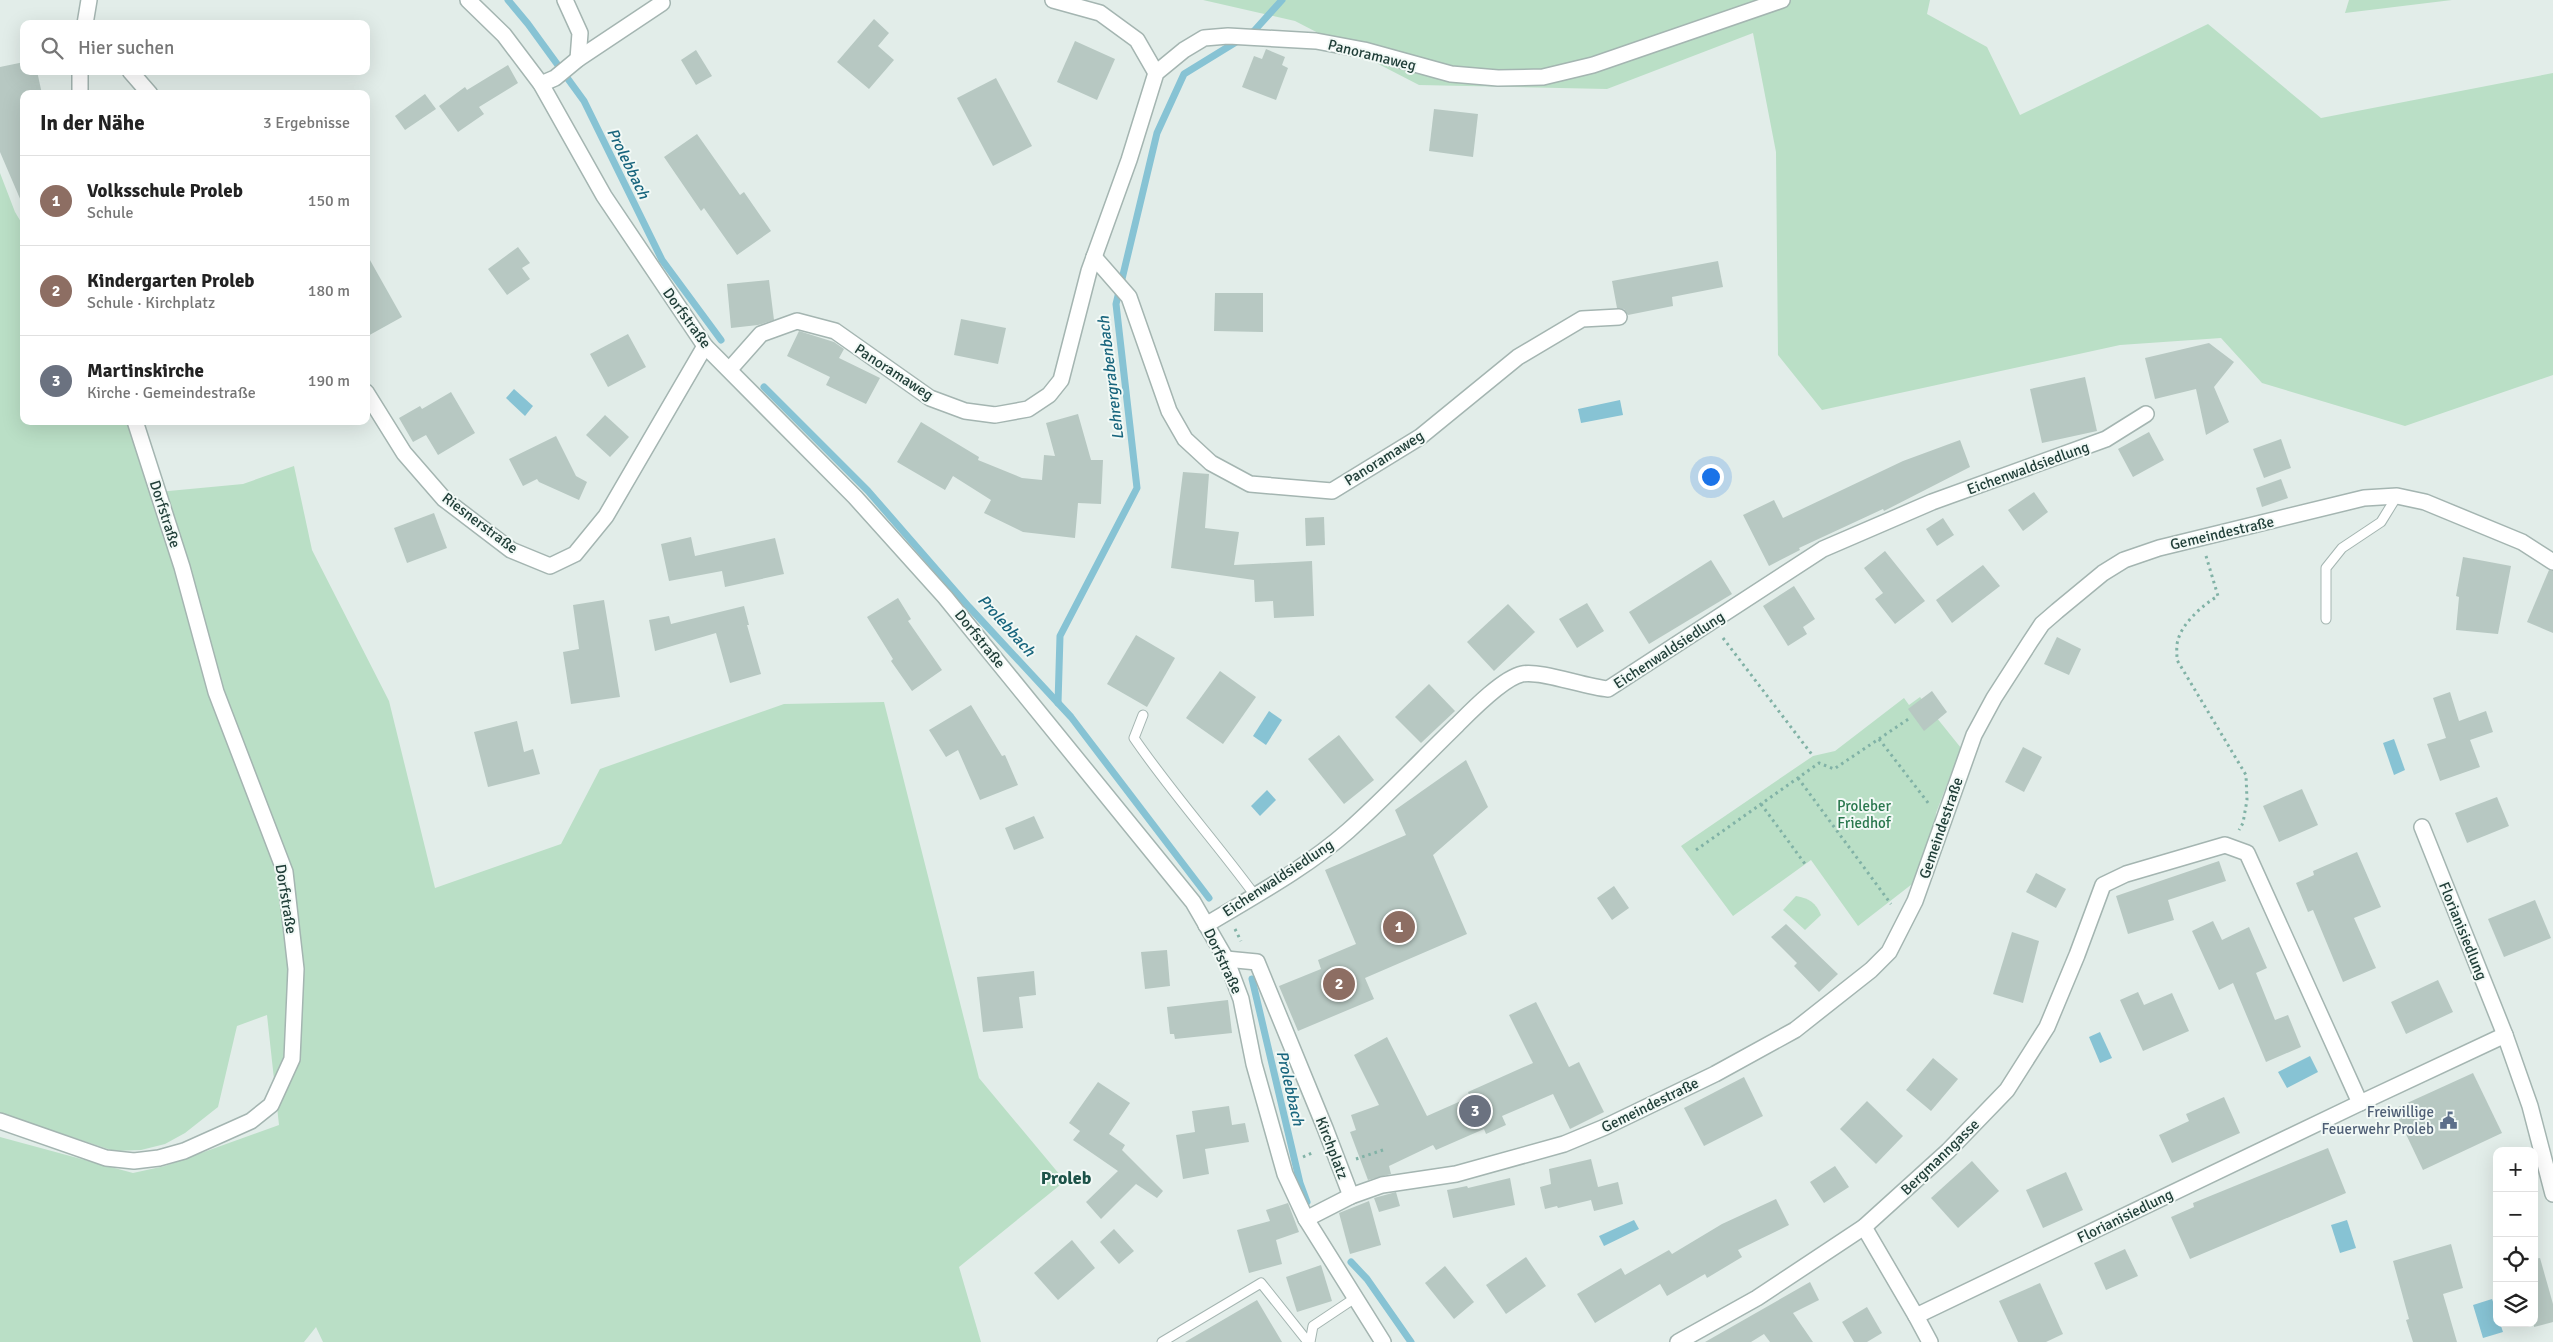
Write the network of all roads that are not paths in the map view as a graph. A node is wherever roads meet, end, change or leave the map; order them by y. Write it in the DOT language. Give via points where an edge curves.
graph roads {
  1 [pos="89,0"];
  2 [pos="468,0"];
  3 [pos="565,0"];
  4 [pos="1053,0"];
  5 [pos="1782,0"];
  6 [pos="662,3"];
  7 [pos="86,20"];
  8 [pos="578,59"];
  9 [pos="1156,73"];
  10 [pos="80,75"];
  11 [pos="133,75"];
  12 [pos="548,81"];
  13 [pos="80,90"];
  14 [pos="147,90"];
  15 [pos="1099,262"];
  16 [pos="1619,317"];
  17 [pos="705,346"];
  18 [pos="730,369"];
  19 [pos="370,398"];
  20 [pos="2146,414"];
  21 [pos="135,425"];
  22 [pos="2397,496"];
  23 [pos="2553,562"];
  24 [pos="2326,619"];
  25 [pos="1143,715"];
  26 [pos="2422,827"];
  27 [pos="1254,894"];
  28 [pos="1206,925"];
  29 [pos="1226,959"];
  30 [pos="2505,1036"];
  31 [pos="2360,1102"];
  32 [pos="0,1121"];
  33 [pos="2553,1194"];
  34 [pos="1351,1196"];
  35 [pos="1306,1220"];
  36 [pos="1864,1227"];
  37 [pos="1355,1298"];
  38 [pos="1916,1316"];
  39 [pos="1162,1342"];
  40 [pos="1309,1342"];
  41 [pos="1383,1342"];
  42 [pos="1678,1342"];
  43 [pos="1930,1342"];
  1 -- 7 [label="street"];
  2 -- 12 [label="street, Dorfstraße"];
  3 -- 8 [label="street" via="580,33"];
  4 -- 9 [label="street" via="1100,13 1137,40"];
  5 -- 9 [label="street, Panoramaweg" via="1593,65 1543,77 1451,74 1364,50 1316,41 1228,36 1204,38"];
  6 -- 8 [label="street"];
  8 -- 12 [label="street"];
  9 -- 15 [label="street, Panoramaweg"];
  10 -- 13 [label="street"];
  11 -- 14 [label="street"];
  12 -- 17 [label="street, Dorfstraße" via="604,196"];
  15 -- 16 [label="street, Panoramaweg" via="1129,297 1169,411 1185,439 1211,463 1250,484 1332,491 1420,437 1518,357 1582,319"];
  15 -- 18 [label="street, Panoramaweg" via="1061,380 1049,395 1028,409 995,415 965,411 930,398 835,331 797,321 761,334"];
  17 -- 18 [label="street, Dorfstraße"];
  17 -- 19 [label="street, Riesnerstraße" via="606,516 575,554 550,566 511,550 444,499 404,453"];
  18 -- 28 [label="street, Dorfstraße" via="946,597 1193,902"];
  20 -- 27 [label="street, Eichenwaldsiedlung" via="2106,439 1932,502 1823,549 1608,689 1588,688 1544,675 1522,674 1469,714 1348,830 1316,856"];
  21 -- 32 [label="street, Dorfstraße" via="182,567 216,692 285,872 296,969 292,1059 272,1104 251,1121 184,1151 159,1158 134,1161 106,1158"];
  22 -- 23 [label="street, Gemeindestraße" via="2425,502 2522,542"];
  22 -- 24 [label="lane" via="2381,522 2342,548 2326,568"];
  22 -- 34 [label="street, Gemeindestraße" via="2364,498 2159,548 2124,560 2103,573 2042,624 1994,698 1974,736 1916,902 1889,952 1872,970 1795,1030 1715,1074 1564,1144 1456,1174 1382,1185"];
  25 -- 27 [label="lane" via="1134,738"];
  26 -- 30 [label="street, Florianisiedlung"];
  27 -- 28 [label="street, Eichenwaldsiedlung"];
  28 -- 29 [label="street, Dorfstraße"];
  29 -- 34 [label="street, Kirchplatz" via="1257,962"];
  29 -- 35 [label="street, Dorfstraße" via="1241,999 1254,1064 1285,1174"];
  30 -- 31 [label="street, Florianisiedlung"];
  30 -- 33 [label="street, Florianisiedlung" via="2530,1106"];
  31 -- 36 [label="street, Bergmanngasse" via="2247,853 2225,845 2126,874 2103,885 2047,1027 2007,1090 1948,1151"];
  31 -- 38 [label="street, Florianisiedlung"];
  34 -- 35 [label="street, Gemeindestraße"];
  35 -- 37 [label="street, Dorfstraße"];
  36 -- 38 [label="street"];
  36 -- 42 [label="street, Bergmanngasse" via="1756,1298"];
  37 -- 40 [label="lane" via="1313,1326"];
  37 -- 41 [label="street, Dorfstraße"];
  38 -- 43 [label="street"];
  39 -- 40 [label="lane" via="1261,1283"];
}
